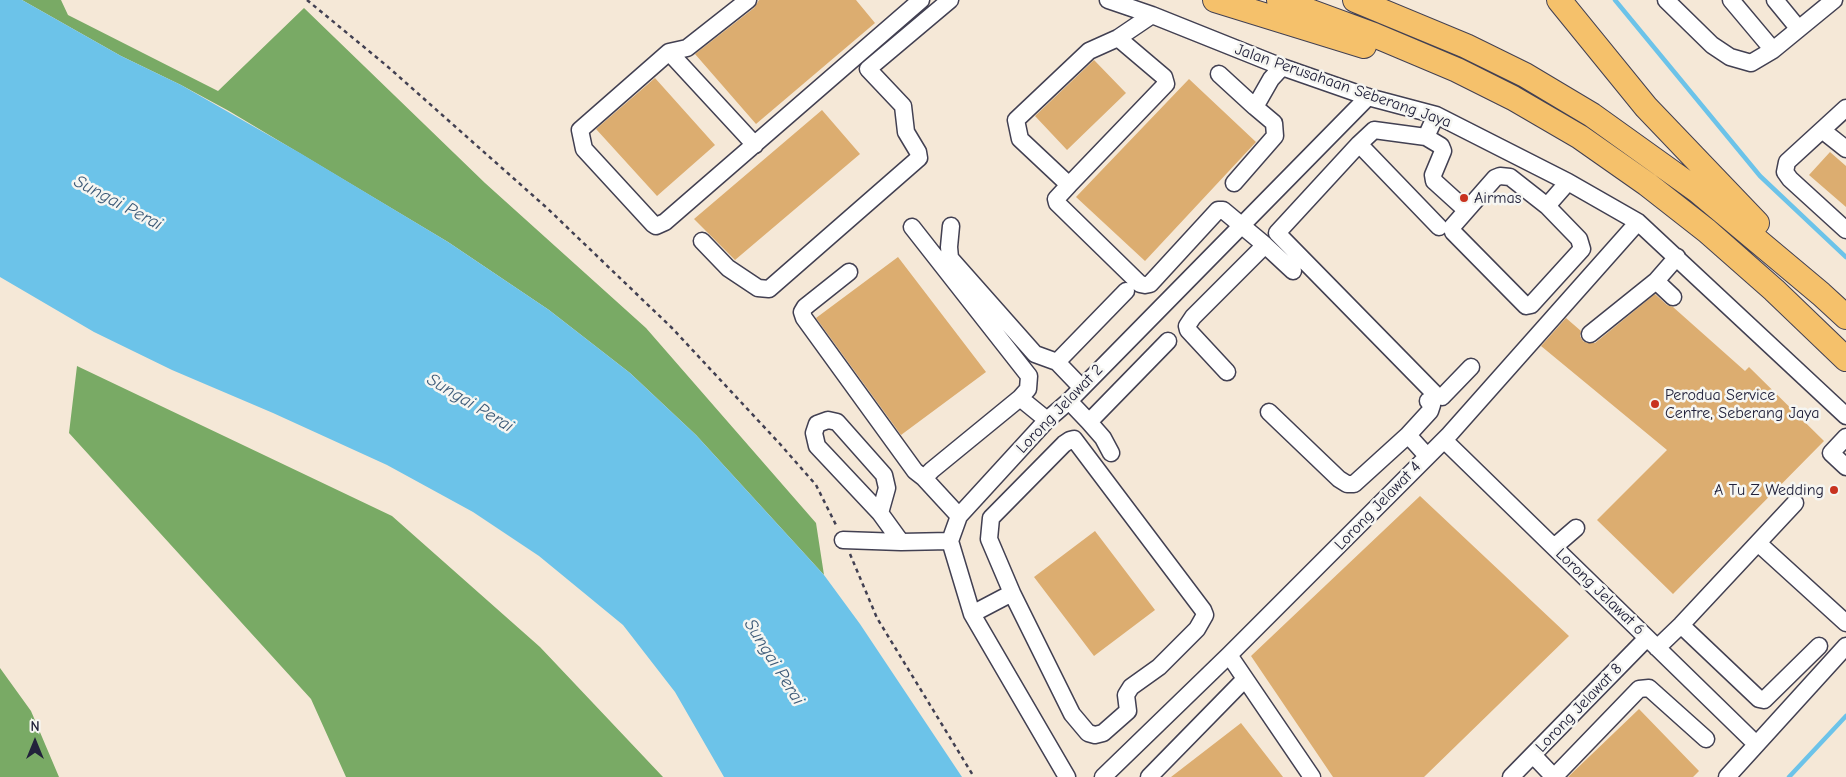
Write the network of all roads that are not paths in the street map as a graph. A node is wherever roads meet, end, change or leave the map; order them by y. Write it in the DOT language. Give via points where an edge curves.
graph roads {
  1 [pos="748,0"];
  2 [pos="920,0"];
  3 [pos="950,0"];
  4 [pos="1108,0"];
  5 [pos="1215,0"];
  6 [pos="1279,0"];
  7 [pos="1356,0"];
  8 [pos="1407,0"];
  9 [pos="1559,0"];
  10 [pos="1666,0"];
  11 [pos="1731,0"];
  12 [pos="1775,0"];
  13 [pos="1827,2"];
  14 [pos="1152,15"];
  15 [pos="1798,28"];
  16 [pos="1118,38"];
  17 [pos="1466,46"];
  18 [pos="1773,50"];
  19 [pos="669,52"];
  20 [pos="1282,67"];
  21 [pos="1457,70"];
  22 [pos="1219,74"];
  23 [pos="1368,97"];
  24 [pos="1255,107"];
  25 [pos="1846,108"];
  26 [pos="1436,115"];
  27 [pos="1822,130"];
  28 [pos="1426,137"];
  29 [pos="755,144"];
  30 [pos="1359,144"];
  31 [pos="1846,149"];
  32 [pos="1568,182"];
  33 [pos="1234,183"];
  34 [pos="1069,186"];
  35 [pos="1547,206"];
  36 [pos="1466,210"];
  37 [pos="1638,222"];
  38 [pos="1241,225"];
  39 [pos="951,226"];
  40 [pos="912,227"];
  41 [pos="1438,227"];
  42 [pos="1846,230"];
  43 [pos="702,241"];
  44 [pos="1264,245"];
  45 [pos="1677,257"];
  46 [pos="1293,271"];
  47 [pos="849,272"];
  48 [pos="1656,281"];
  49 [pos="1126,291"];
  50 [pos="1821,294"];
  51 [pos="1673,297"];
  52 [pos="1846,317"];
  53 [pos="1590,334"];
  54 [pos="1168,341"];
  55 [pos="1846,359"];
  56 [pos="1057,362"];
  57 [pos="1471,367"];
  58 [pos="1227,372"];
  59 [pos="1081,387"];
  60 [pos="1020,398"];
  61 [pos="1068,401"];
  62 [pos="1428,401"];
  63 [pos="1269,412"];
  64 [pos="1846,416"];
  65 [pos="1047,420"];
  66 [pos="1089,422"];
  67 [pos="1408,435"];
  68 [pos="1846,437"];
  69 [pos="1444,440"];
  70 [pos="1111,453"];
  71 [pos="1427,456"];
  72 [pos="1846,467"];
  73 [pos="924,478"];
  74 [pos="1795,503"];
  75 [pos="880,513"];
  76 [pos="959,516"];
  77 [pos="1576,528"];
  78 [pos="843,540"];
  79 [pos="950,540"];
  80 [pos="901,542"];
  81 [pos="1758,543"];
  82 [pos="1554,547"];
  83 [pos="1012,593"];
  84 [pos="972,614"];
  85 [pos="1846,623"];
  86 [pos="1681,625"];
  87 [pos="1652,643"];
  88 [pos="1819,646"];
  89 [pos="1846,646"];
  90 [pos="1229,655"];
  91 [pos="1245,679"];
  92 [pos="1706,739"];
  93 [pos="1756,744"];
  94 [pos="1533,755"];
  95 [pos="1067,777"];
  96 [pos="1103,777"];
  97 [pos="1150,777"];
  98 [pos="1312,777"];
  99 [pos="1511,777"];
  100 [pos="1554,777"];
  101 [pos="1727,777"];
  1 -- 19 [label="street" via="687,48"];
  2 -- 29 [label="street"];
  3 -- 43 [label="street" via="868,69 903,106 906,132 920,158 769,289 758,288 728,268"];
  4 -- 14 [label="street, Jalan Perusahaan Seberang Jaya"];
  5 -- 21 [label="highway" via="1334,38"];
  6 -- 21 [label="highway"];
  7 -- 17 [label="highway"];
  8 -- 17 [label="highway"];
  9 -- 50 [label="highway" via="1646,107"];
  10 -- 18 [label="street" via="1730,57 1751,63"];
  11 -- 18 [label="street"];
  12 -- 15 [label="street"];
  13 -- 15 [label="street"];
  14 -- 16 [label="street"];
  14 -- 20 [label="street, Jalan Perusahaan Seberang Jaya"];
  15 -- 18 [label="street"];
  16 -- 34 [label="street" via="1164,77 1166,84"];
  16 -- 34 [label="street" via="1089,51 1016,120 1020,139"];
  17 -- 50 [label="highway" via="1592,116 1698,191"];
  19 -- 29 [label="street"];
  19 -- 29 [label="street" via="580,130 584,149 652,224 656,226 665,222"];
  20 -- 23 [label="street, Jalan Perusahaan Seberang Jaya"];
  20 -- 24 [label="street"];
  21 -- 55 [label="highway" via="1580,137 1646,184 1707,231"];
  22 -- 24 [label="street"];
  23 -- 26 [label="street, Jalan Perusahaan Seberang Jaya"];
  23 -- 38 [label="street, Lorong Jelawat 2"];
  24 -- 33 [label="street" via="1274,123 1274,136"];
  25 -- 27 [label="street"];
  26 -- 28 [label="street"];
  26 -- 32 [label="street, Jalan Perusahaan Seberang Jaya"];
  27 -- 31 [label="street"];
  27 -- 42 [label="street" via="1787,162 1785,172"];
  28 -- 30 [label="street" via="1374,130"];
  28 -- 36 [label="street" via="1442,146 1444,151 1433,176 1434,181"];
  30 -- 41 [label="street"];
  30 -- 57 [label="street" via="1277,233 1436,395 1442,397"];
  32 -- 35 [label="street"];
  32 -- 37 [label="street, Jalan Perusahaan Seberang Jaya"];
  34 -- 38 [label="street" via="1056,199 1057,203 1145,286 1218,210 1223,210"];
  35 -- 36 [label="street" via="1510,177 1500,176 1494,178"];
  35 -- 36 [label="street" via="1579,239 1582,249 1531,305 1526,306 1453,232 1452,227"];
  37 -- 45 [label="street, Jalan Perusahaan Seberang Jaya"];
  37 -- 69 [label="street, Lorong Jelawat 4"];
  38 -- 44 [label="street"];
  38 -- 59 [label="street, Lorong Jelawat 2"];
  39 -- 56 [label="street" via="950,258 1035,354"];
  40 -- 60 [label="street" via="1029,376 1028,389"];
  44 -- 46 [label="street"];
  44 -- 58 [label="street" via="1187,326"];
  45 -- 48 [label="street"];
  45 -- 64 [label="street, Jalan Perusahaan Seberang Jaya"];
  47 -- 73 [label="street" via="805,307 802,312 804,318"];
  48 -- 51 [label="street"];
  48 -- 53 [label="street"];
  49 -- 56 [label="street"];
  50 -- 52 [label="highway"];
  54 -- 66 [label="street"];
  56 -- 59 [label="street"];
  59 -- 61 [label="street, Lorong Jelawat 2"];
  60 -- 65 [label="street"];
  60 -- 73 [label="street"];
  61 -- 65 [label="street, Lorong Jelawat 2"];
  61 -- 66 [label="street"];
  62 -- 67 [label="street" via="1432,406 1430,411"];
  63 -- 67 [label="street" via="1347,484 1354,484"];
  65 -- 76 [label="street, Lorong Jelawat 2"];
  66 -- 70 [label="street"];
  67 -- 71 [label="street"];
  68 -- 72 [label="street" via="1831,452"];
  69 -- 71 [label="street, Lorong Jelawat 4"];
  69 -- 82 [label="street, Lorong Jelawat 6"];
  71 -- 90 [label="street, Lorong Jelawat 4"];
  73 -- 76 [label="street"];
  74 -- 81 [label="street, Lorong Jelawat 8"];
  75 -- 75 [label="street" via="817,446 814,433 817,424 828,420 837,422 884,475 887,488"];
  75 -- 80 [label="street"];
  76 -- 79 [label="street, Lorong Jelawat 2"];
  77 -- 82 [label="street"];
  78 -- 80 [label="street"];
  79 -- 80 [label="street"];
  79 -- 84 [label="street"];
  81 -- 85 [label="street"];
  81 -- 86 [label="street, Lorong Jelawat 8"];
  82 -- 87 [label="street, Lorong Jelawat 6"];
  83 -- 83 [label="street" via="989,539 991,518 1064,444 1074,439 1205,615 1197,629 1159,667 1131,687 1126,695 1128,711 1103,733 1095,735 1088,733 1072,714"];
  83 -- 84 [label="street"];
  84 -- 95 [label="street"];
  86 -- 87 [label="street, Lorong Jelawat 8"];
  86 -- 88 [label="street" via="1759,699 1764,700"];
  87 -- 93 [label="street, Lorong Jelawat 6"];
  87 -- 94 [label="street, Lorong Jelawat 8"];
  89 -- 93 [label="street"];
  90 -- 91 [label="street"];
  90 -- 96 [label="street, Lorong Jelawat 4"];
  91 -- 97 [label="street"];
  91 -- 98 [label="street"];
  92 -- 100 [label="street" via="1649,688 1640,689"];
  93 -- 101 [label="street"];
  94 -- 99 [label="street, Lorong Jelawat 8"];
  94 -- 100 [label="street"];
}
